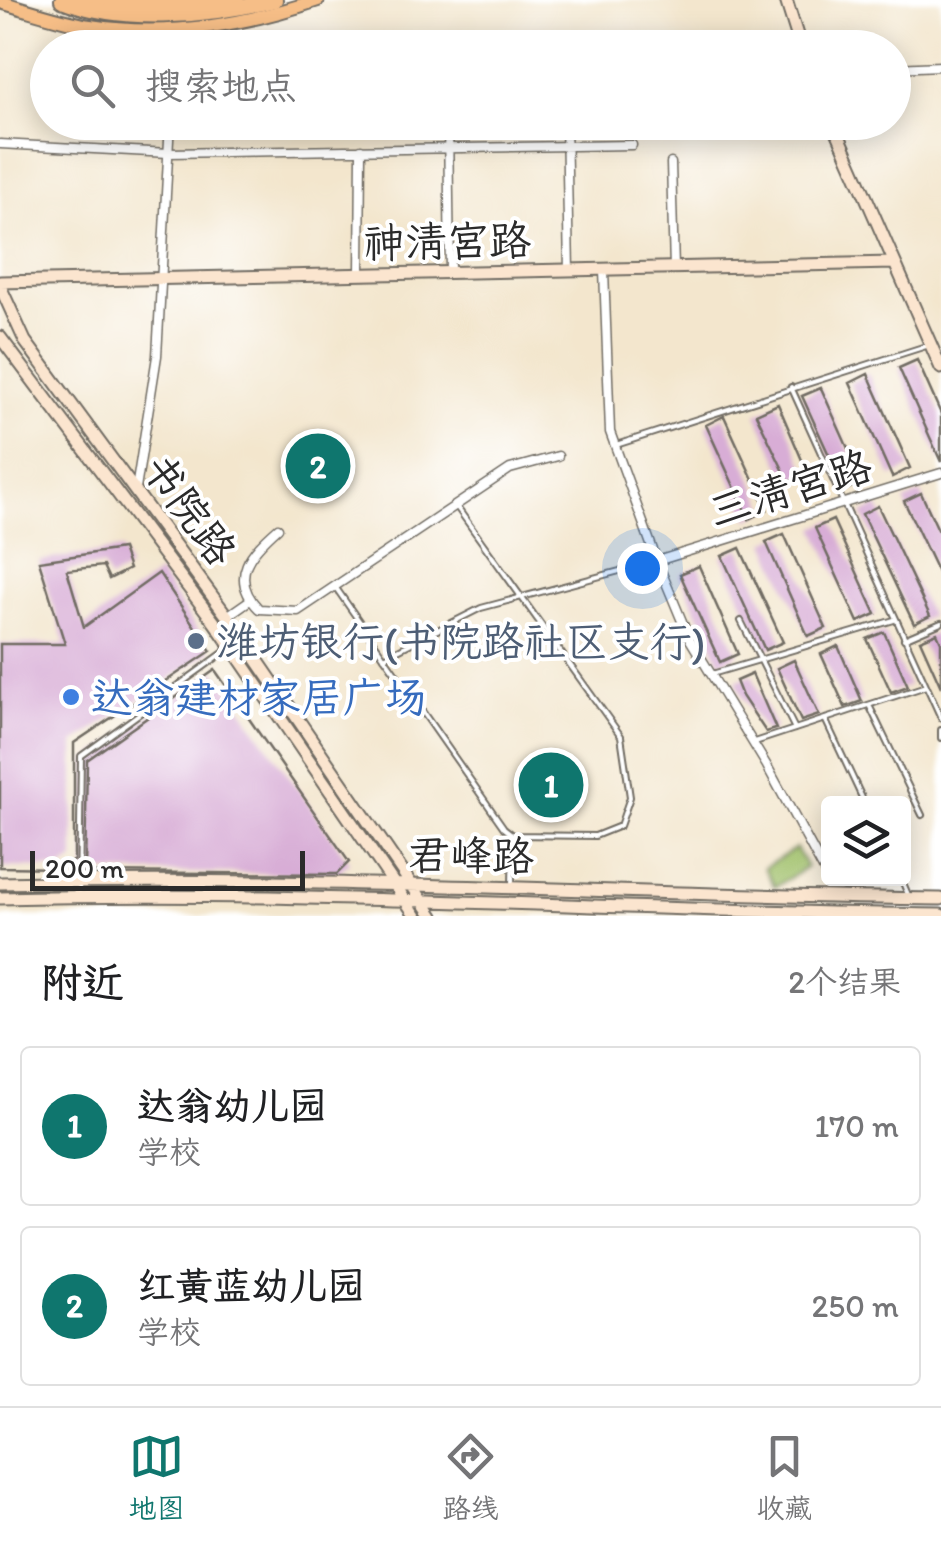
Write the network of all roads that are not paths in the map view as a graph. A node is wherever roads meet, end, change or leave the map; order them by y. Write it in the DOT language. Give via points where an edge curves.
graph roads {
  1 [pos="62,0"];
  2 [pos="77,0"];
  3 [pos="115,0"];
  4 [pos="192,0"];
  5 [pos="238,0"];
  6 [pos="276,0"];
  7 [pos="318,0"];
  8 [pos="786,0"];
  9 [pos="0,2"];
  10 [pos="173,30"];
  11 [pos="795,30"];
  12 [pos="941,66"];
  13 [pos="911,67"];
  14 [pos="169,140"];
  15 [pos="449,140"];
  16 [pos="566,140"];
  17 [pos="841,140"];
  18 [pos="0,144"];
  19 [pos="632,145"];
  20 [pos="566,146"];
  21 [pos="449,148"];
  22 [pos="360,149"];
  23 [pos="169,153"];
  24 [pos="671,163"];
  25 [pos="894,263"];
  26 [pos="674,268"];
  27 [pos="604,270"];
  28 [pos="569,271"];
  29 [pos="450,273"];
  30 [pos="360,275"];
  31 [pos="164,278"];
  32 [pos="0,284"];
  33 [pos="0,337"];
  34 [pos="931,345"];
  35 [pos="941,368"];
  36 [pos="791,387"];
  37 [pos="614,445"];
  38 [pos="558,456"];
  39 [pos="941,472"];
  40 [pos="136,489"];
  41 [pos="454,504"];
  42 [pos="844,504"];
  43 [pos="278,528"];
  44 [pos="657,561"];
  45 [pos="336,588"];
  46 [pos="522,597"];
  47 [pos="250,600"];
  48 [pos="227,616"];
  49 [pos="894,620"];
  50 [pos="741,621"];
  51 [pos="941,623"];
  52 [pos="903,639"];
  53 [pos="231,647"];
  54 [pos="383,657"];
  55 [pos="762,659"];
  56 [pos="712,674"];
  57 [pos="926,686"];
  58 [pos="869,705"];
  59 [pos="941,718"];
  60 [pos="824,719"];
  61 [pos="796,728"];
  62 [pos="941,730"];
  63 [pos="941,738"];
  64 [pos="752,742"];
  65 [pos="861,796"];
  66 [pos="922,815"];
  67 [pos="513,835"];
  68 [pos="821,864"];
  69 [pos="79,881"];
  70 [pos="0,883"];
  71 [pos="395,886"];
  72 [pos="414,886"];
  73 [pos="833,886"];
  74 [pos="904,886"];
  75 [pos="512,888"];
  76 [pos="79,896"];
  77 [pos="0,898"];
  78 [pos="839,898"];
  79 [pos="910,899"];
  80 [pos="941,899"];
  81 [pos="407,901"];
  82 [pos="425,902"];
  83 [pos="481,902"];
  84 [pos="843,915"];
  85 [pos="941,915"];
  86 [pos="416,916"];
  87 [pos="433,916"];
  88 [pos="459,916"];
  1 -- 6 [label="highway" via="82,8 180,14"];
  2 -- 5 [label="main road" via="176,8"];
  3 -- 4 [label="highway"];
  7 -- 10 [label="main road" via="231,25"];
  8 -- 11 [label="main road"];
  9 -- 10 [label="main road" via="90,26"];
  12 -- 13 [label="street"];
  14 -- 23 [label="street"];
  15 -- 21 [label="street"];
  16 -- 20 [label="street"];
  17 -- 25 [label="main road"];
  18 -- 23 [label="street"];
  19 -- 20 [label="street"];
  20 -- 21 [label="street"];
  20 -- 28 [label="street"];
  21 -- 22 [label="street"];
  21 -- 29 [label="street"];
  22 -- 23 [label="street"];
  22 -- 30 [label="street"];
  23 -- 31 [label="street"];
  24 -- 26 [label="street"];
  25 -- 26 [label="main road, 神清宫路"];
  25 -- 34 [label="main road"];
  26 -- 27 [label="main road, 神清宫路"];
  27 -- 28 [label="main road, 神清宫路"];
  27 -- 37 [label="street"];
  28 -- 29 [label="main road, 神清宫路"];
  29 -- 30 [label="main road, 神清宫路"];
  30 -- 31 [label="main road, 神清宫路"];
  31 -- 32 [label="main road, 神清宫路"];
  31 -- 40 [label="street"];
  32 -- 40 [label="main road, 书院路" via="25,341"];
  33 -- 53 [label="main road, 书院路"];
  34 -- 35 [label="main road"];
  34 -- 36 [label="lane"];
  36 -- 37 [label="lane"];
  36 -- 42 [label="lane"];
  37 -- 44 [label="street"];
  38 -- 41 [label="street" via="510,469"];
  39 -- 42 [label="street, 三清宫路"];
  40 -- 48 [label="main road, 书院路"];
  41 -- 45 [label="street"];
  41 -- 46 [label="lane"];
  42 -- 44 [label="street, 三清宫路"];
  42 -- 49 [label="lane"];
  43 -- 47 [label="street" via="249,554 244,582"];
  44 -- 46 [label="lane"];
  44 -- 56 [label="street" via="679,618"];
  45 -- 47 [label="street" via="298,612 259,609"];
  45 -- 54 [label="lane"];
  46 -- 54 [label="lane" via="481,608"];
  46 -- 67 [label="lane" via="621,736 630,797 620,826 600,836"];
  47 -- 48 [label="street"];
  48 -- 72 [label="main road, 书院路"];
  49 -- 52 [label="lane"];
  49 -- 55 [label="lane"];
  50 -- 55 [label="lane"];
  51 -- 52 [label="lane"];
  52 -- 57 [label="lane"];
  53 -- 69 [label="lane" via="81,756"];
  53 -- 71 [label="main road, 书院路"];
  54 -- 67 [label="lane"];
  55 -- 56 [label="lane"];
  55 -- 61 [label="lane"];
  56 -- 64 [label="street"];
  57 -- 58 [label="lane"];
  57 -- 59 [label="lane"];
  58 -- 60 [label="lane"];
  58 -- 66 [label="lane"];
  60 -- 61 [label="lane"];
  60 -- 65 [label="lane"];
  61 -- 64 [label="lane"];
  62 -- 63 [label="lane"];
  64 -- 68 [label="street"];
  67 -- 75 [label="lane"];
  69 -- 70 [label="main road, 君峰路"];
  69 -- 71 [label="main road, 君峰路"];
  69 -- 76 [label="lane"];
  71 -- 72 [label="main road, 君峰路"];
  71 -- 81 [label="main road, 书院路"];
  72 -- 75 [label="main road, 君峰路"];
  72 -- 82 [label="main road, 书院路"];
  73 -- 78 [label="street"];
  74 -- 79 [label="lane"];
  75 -- 78 [label="main road, 君峰路"];
  76 -- 77 [label="main road, 君峰路"];
  76 -- 81 [label="main road, 君峰路"];
  78 -- 79 [label="main road, 君峰路"];
  78 -- 84 [label="main road"];
  79 -- 80 [label="main road, 君峰路"];
  81 -- 82 [label="main road, 君峰路"];
  81 -- 86 [label="main road, 书院路"];
  82 -- 83 [label="main road, 君峰路"];
  82 -- 87 [label="main road, 书院路"];
  83 -- 84 [label="main road, 君峰路"];
  83 -- 88 [label="main road"];
  84 -- 85 [label="main road, 君峰路"];
}
